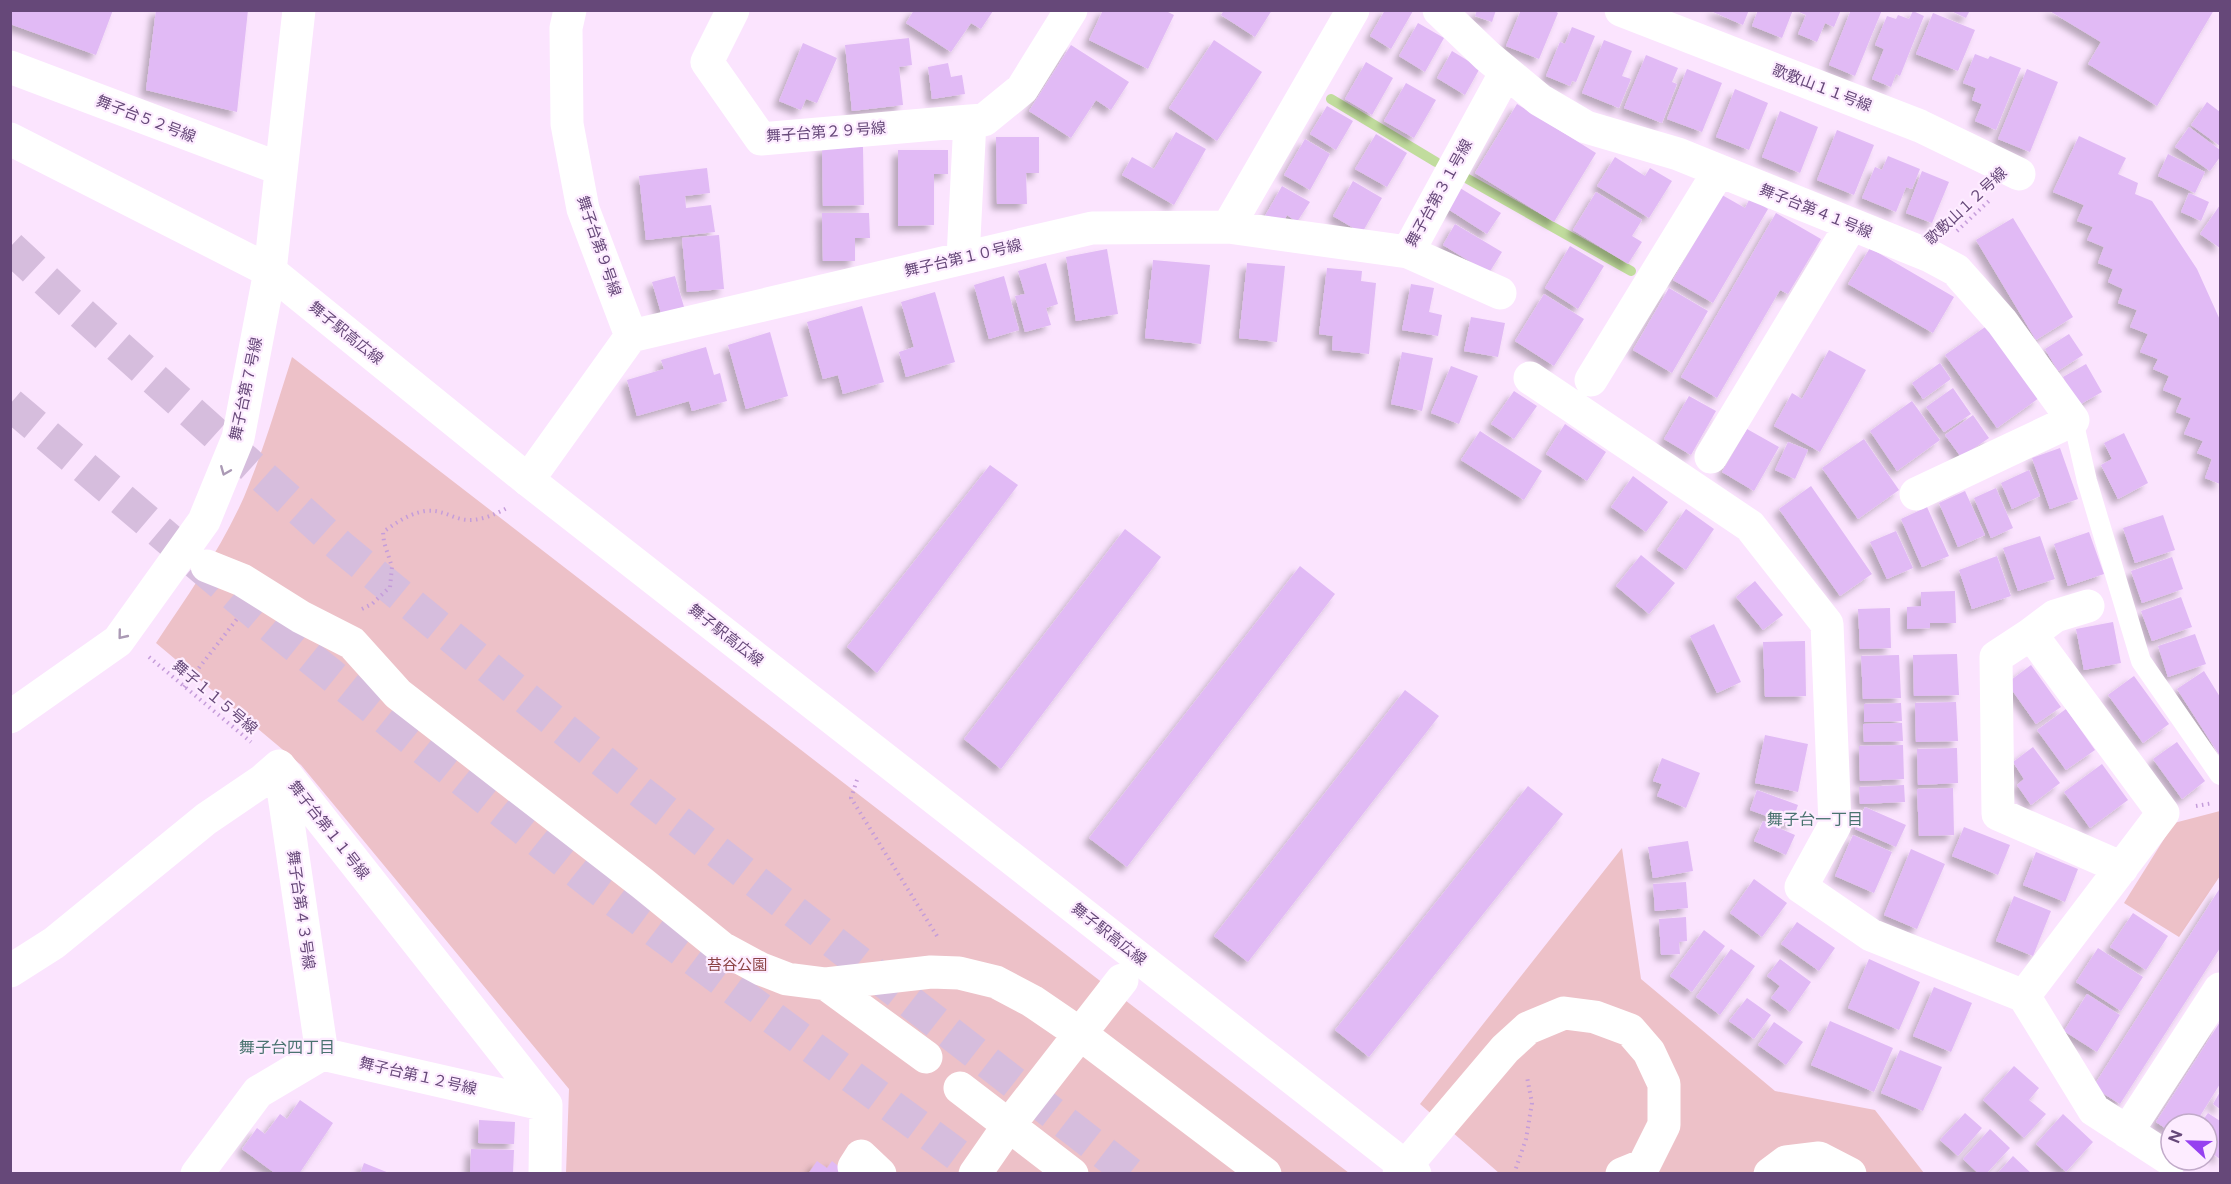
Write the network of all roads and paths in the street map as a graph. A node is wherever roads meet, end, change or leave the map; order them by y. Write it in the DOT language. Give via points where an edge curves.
graph roads {
  1 [pos="299,10"];
  2 [pos="570,10"];
  3 [pos="733,10"];
  4 [pos="1071,10"];
  5 [pos="1353,10"];
  6 [pos="1438,10"];
  7 [pos="1621,10"];
  8 [pos="10,67"];
  9 [pos="1506,72"];
  10 [pos="970,121"];
  11 [pos="10,139"];
  12 [pos="281,169"];
  13 [pos="1719,171"];
  14 [pos="2019,174"];
  15 [pos="1851,225"];
  16 [pos="1228,227"];
  17 [pos="1408,252"];
  18 [pos="1930,256"];
  19 [pos="963,258"];
  20 [pos="270,271"];
  21 [pos="1500,293"];
  22 [pos="632,336"];
  23 [pos="1530,378"];
  24 [pos="1591,380"];
  25 [pos="2073,420"];
  26 [pos="1711,457"];
  27 [pos="528,480"];
  28 [pos="1916,494"];
  29 [pos="507,508"];
  30 [pos="207,566"];
  31 [pos="260,591"];
  32 [pos="2088,606"];
  33 [pos="2031,634"];
  34 [pos="352,643"];
  35 [pos="144,652"];
  36 [pos="184,687"];
  37 [pos="10,717"];
  38 [pos="279,766"];
  39 [pos="858,776"];
  40 [pos="2220,776"];
  41 [pos="2122,868"];
  42 [pos="10,971"];
  43 [pos="959,973"];
  44 [pos="1122,980"];
  45 [pos="826,984"];
  46 [pos="2220,989"];
  47 [pos="2024,996"];
  48 [pos="1079,1033"];
  49 [pos="1504,1049"];
  50 [pos="322,1054"];
  51 [pos="926,1057"];
  52 [pos="960,1088"];
  53 [pos="546,1105"];
  54 [pos="1009,1125"];
  55 [pos="2127,1132"];
  56 [pos="2159,1152"];
  57 [pos="1640,1171"];
  58 [pos="197,1173"];
  59 [pos="545,1173"];
  60 [pos="975,1173"];
  61 [pos="1072,1173"];
  62 [pos="1265,1173"];
  63 [pos="1399,1173"];
  64 [pos="1415,1173"];
  65 [pos="1514,1173"];
  66 [pos="1770,1173"];
  67 [pos="1850,1173"];
  1 -- 12 [label="street, 舞子台第７号線"];
  2 -- 22 [label="street, 舞子台第９号線" via="566,28 567,124 583,209"];
  3 -- 10 [label="street, 舞子台第２９号線" via="706,62 761,139"];
  4 -- 10 [label="street" via="1022,90 984,120"];
  5 -- 16 [label="street"];
  6 -- 9 [label="street"];
  7 -- 14 [label="street, 歌敷山１１号線" via="1920,126"];
  8 -- 12 [label="street, 舞子台５２号線"];
  9 -- 13 [label="street, 舞子台第４１号線" via="1540,100 1586,127 1678,154"];
  9 -- 17 [label="street, 舞子台第３１号線"];
  10 -- 19 [label="street"];
  11 -- 20 [label="street, 舞子駅高広線"];
  12 -- 20 [label="street, 舞子台第７号線"];
  13 -- 15 [label="street, 舞子台第４１号線"];
  13 -- 24 [label="street"];
  14 -- 18 [label="path, 歌敷山１２号線"];
  15 -- 18 [label="street, 舞子台第４１号線"];
  15 -- 26 [label="street"];
  16 -- 17 [label="street, 舞子台第３１号線"];
  16 -- 19 [label="street, 舞子台第１０号線" via="1092,228"];
  17 -- 21 [label="street"];
  18 -- 25 [label="street, 舞子台第４１号線" via="1956,270 2002,322"];
  19 -- 22 [label="street, 舞子台第１０号線"];
  20 -- 27 [label="street, 舞子駅高広線"];
  20 -- 37 [label="street, 舞子台第７号線, one-way" via="238,438 204,521 118,641"];
  22 -- 27 [label="street"];
  23 -- 47 [label="street" via="1750,526 1827,624 1835,825 1801,886 1871,935"];
  25 -- 28 [label="street"];
  25 -- 40 [label="lane" via="2087,481 2141,661"];
  27 -- 64 [label="street, 舞子駅高広線"];
  29 -- 34 [label="path" via="479,519 463,520 427,510 405,517 383,532 392,567 390,587 372,604 352,615"];
  30 -- 31 [label="street"];
  31 -- 34 [label="street"];
  31 -- 36 [label="path"];
  32 -- 33 [label="street" via="2055,616"];
  33 -- 41 [label="street" via="2163,813"];
  33 -- 41 [label="street" via="1996,657 1998,814"];
  34 -- 45 [label="street" via="399,694 722,948 787,979"];
  35 -- 36 [label="path, 舞子１１５号線"];
  36 -- 38 [label="path, 舞子１１５号線"];
  38 -- 42 [label="street, 舞子台第１１号線" via="206,819 54,943"];
  38 -- 50 [label="street, 舞子台第４３号線"];
  38 -- 53 [label="street, 舞子台第１１号線"];
  39 -- 43 [label="path" via="851,798"];
  41 -- 47 [label="street"];
  43 -- 45 [label="street" via="931,972"];
  43 -- 48 [label="street" via="996,982"];
  44 -- 48 [label="street"];
  45 -- 51 [label="street"];
  46 -- 55 [label="street"];
  47 -- 55 [label="street" via="2094,1110"];
  48 -- 54 [label="street"];
  48 -- 62 [label="street"];
  49 -- 57 [label="street" via="1528,1028 1564,1013 1595,1017 1630,1030 1649,1052 1664,1084 1664,1125"];
  49 -- 63 [label="street"];
  49 -- 65 [label="path" via="1525,1070 1532,1103 1526,1139"];
  50 -- 53 [label="street, 舞子台第１２号線"];
  50 -- 58 [label="street" via="258,1092"];
  52 -- 54 [label="street"];
  53 -- 59 [label="street"];
  54 -- 60 [label="street"];
  54 -- 61 [label="street"];
  55 -- 56 [label="street"];
  66 -- 67 [label="street" via="1786,1162 1820,1158"];
}
